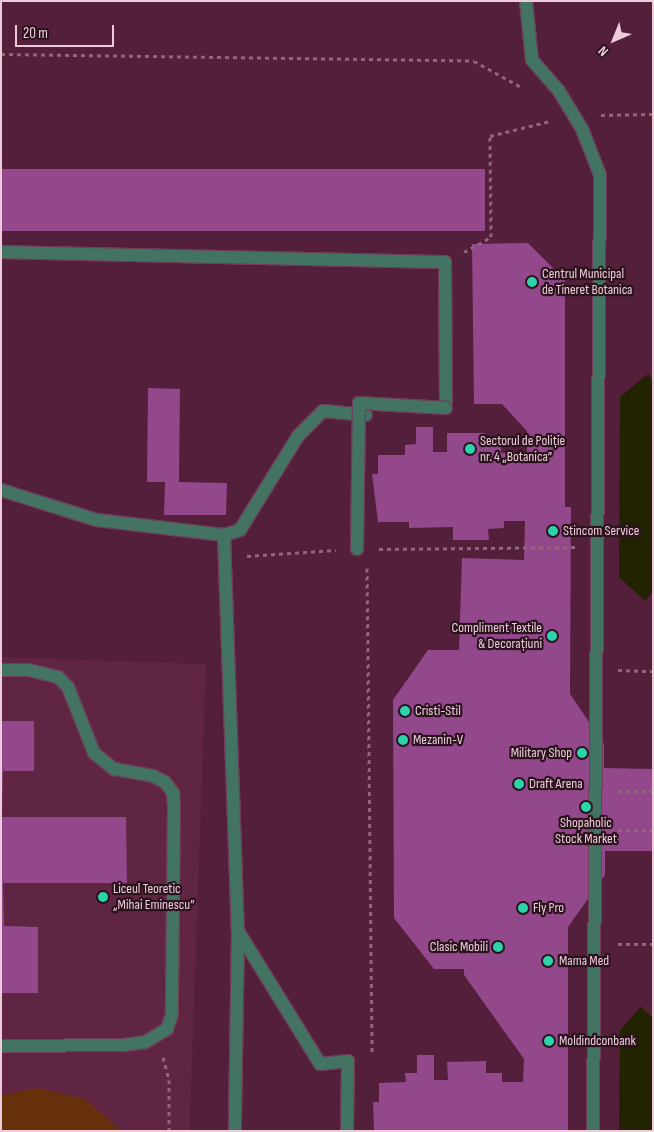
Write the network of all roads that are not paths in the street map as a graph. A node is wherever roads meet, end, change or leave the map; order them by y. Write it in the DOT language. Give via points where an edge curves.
graph roads {
  1 [pos="526,1"];
  2 [pos="1,252"];
  3 [pos="366,415"];
  4 [pos="1,490"];
  5 [pos="224,534"];
  6 [pos="357,549"];
  7 [pos="1,670"];
  8 [pos="238,931"];
  9 [pos="1,1046"];
  10 [pos="235,1131"];
  11 [pos="347,1131"];
  12 [pos="593,1131"];
  1 -- 12 [label="lane" via="532,60 574,116 600,175"];
  2 -- 6 [label="lane, bridge" via="445,262 446,408 359,403"];
  3 -- 5 [label="lane" via="323,411 298,436 240,530"];
  4 -- 5 [label="lane" via="97,520"];
  5 -- 8 [label="lane"];
  7 -- 9 [label="lane" via="38,671 58,677 68,687 94,753 114,769 153,776 165,782 173,793 174,806 172,1014 167,1029 145,1042 124,1045"];
  8 -- 10 [label="lane"];
  8 -- 11 [label="lane" via="320,1064 348,1061"];
}
